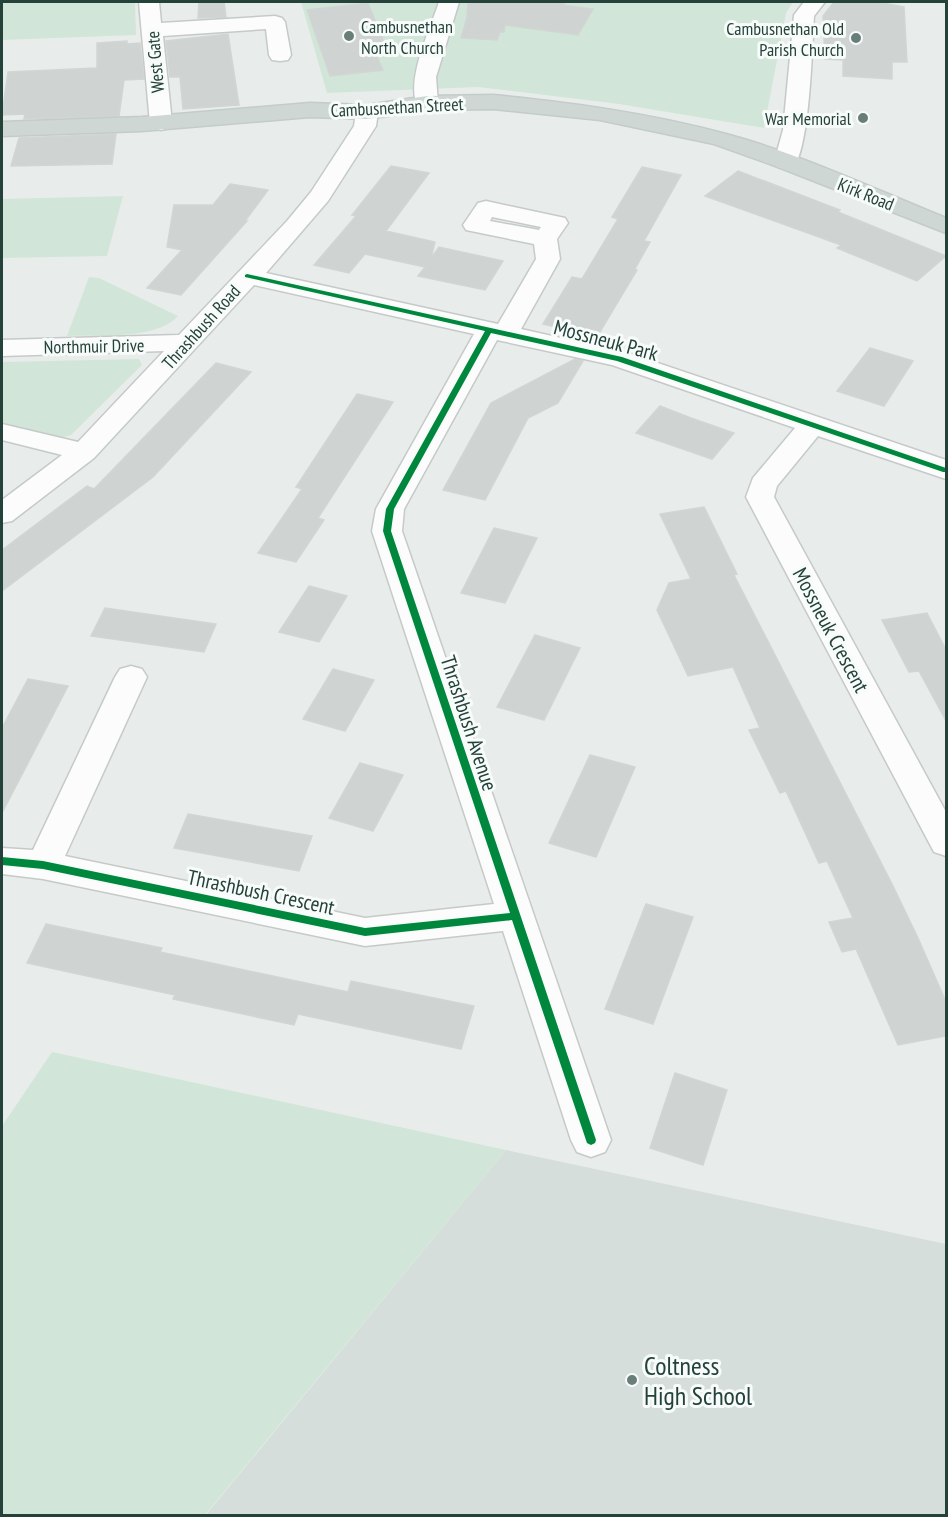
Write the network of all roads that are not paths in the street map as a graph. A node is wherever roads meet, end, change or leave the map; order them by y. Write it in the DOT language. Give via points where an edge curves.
graph roads {
  1 [pos="149,2"];
  2 [pos="449,2"];
  3 [pos="814,2"];
  4 [pos="152,30"];
  5 [pos="280,55"];
  6 [pos="428,103"];
  7 [pos="367,112"];
  8 [pos="161,123"];
  9 [pos="2,129"];
  10 [pos="786,162"];
  11 [pos="946,226"];
  12 [pos="545,239"];
  13 [pos="247,276"];
  14 [pos="497,332"];
  15 [pos="187,344"];
  16 [pos="2,348"];
  17 [pos="813,424"];
  18 [pos="2,432"];
  19 [pos="84,452"];
  20 [pos="946,470"];
  21 [pos="2,514"];
  22 [pos="131,677"];
  23 [pos="946,843"];
  24 [pos="2,861"];
  25 [pos="43,865"];
  26 [pos="514,916"];
  27 [pos="591,1140"];
  1 -- 4 [label="street, West Gate"];
  2 -- 6 [label="street" via="425,77"];
  3 -- 10 [label="street" via="804,15 794,130"];
  4 -- 5 [label="street" via="275,22"];
  4 -- 8 [label="street, West Gate"];
  6 -- 7 [label="main road, Cambusnethan Street"];
  6 -- 10 [label="main road, Cambusnethan Street" via="493,102 600,113 720,139"];
  7 -- 8 [label="main road, Cambusnethan Street" via="310,110"];
  7 -- 13 [label="street, Thrashbush Road" via="365,126 320,196"];
  8 -- 9 [label="main road, Cambusnethan Street"];
  10 -- 11 [label="main road, Kirk Road"];
  12 -- 14 [label="street, Thrashbush Avenue" via="548,259"];
  13 -- 14 [label="street, Mossneuk Park"];
  13 -- 15 [label="street, Thrashbush Road"];
  14 -- 17 [label="street, Mossneuk Park" via="619,359"];
  14 -- 26 [label="street, Thrashbush Avenue" via="390,508 387,531"];
  15 -- 16 [label="street, Northmuir Drive"];
  15 -- 19 [label="street, Thrashbush Road"];
  17 -- 20 [label="street, Mossneuk Park"];
  17 -- 23 [label="street, Mossneuk Crescent" via="763,484 760,497"];
  18 -- 19 [label="street"];
  19 -- 21 [label="street, Thrashbush Road"];
  22 -- 25 [label="street"];
  24 -- 25 [label="street, Thrashbush Crescent"];
  25 -- 26 [label="street, Thrashbush Crescent" via="365,932"];
  26 -- 27 [label="street, Thrashbush Avenue"];
}
